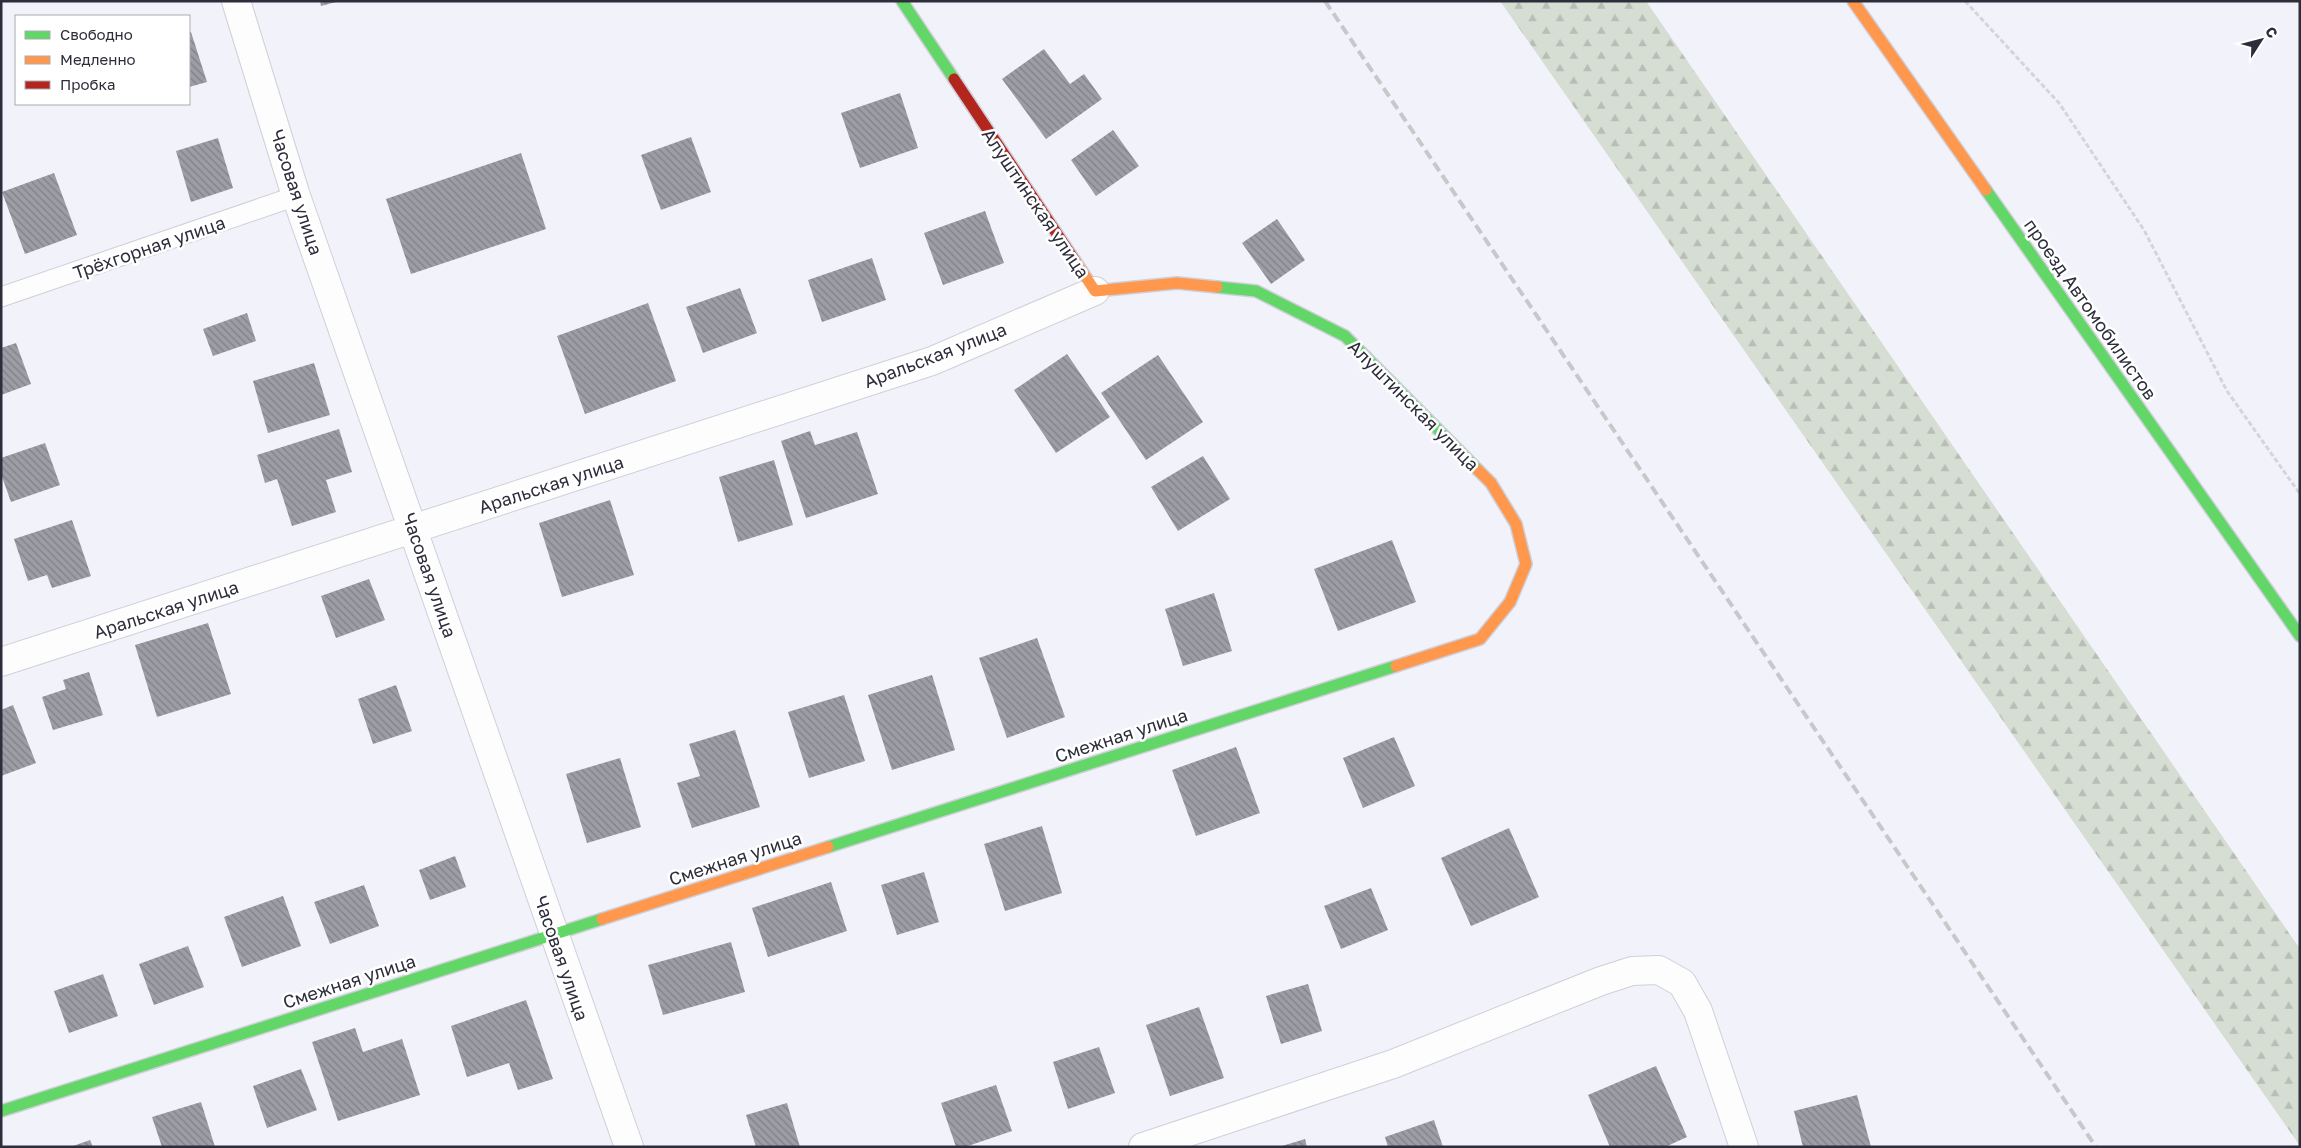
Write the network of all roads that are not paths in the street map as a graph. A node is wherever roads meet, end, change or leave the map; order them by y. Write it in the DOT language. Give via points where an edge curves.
graph roads {
  1 [pos="236,1"];
  2 [pos="902,1"];
  3 [pos="1853,1"];
  4 [pos="296,196"];
  5 [pos="1095,291"];
  6 [pos="1,297"];
  7 [pos="414,528"];
  8 [pos="2300,636"];
  9 [pos="1480,639"];
  10 [pos="1,662"];
  11 [pos="553,935"];
  12 [pos="1,1111"];
  13 [pos="629,1147"];
  14 [pos="1144,1147"];
  15 [pos="1744,1147"];
  1 -- 4 [label="street, Часовая улица"];
  2 -- 5 [label="street, Алуштинская улица"];
  3 -- 8 [label="street, проезд Автомобилистов"];
  4 -- 6 [label="lane, Трёхгорная улица"];
  4 -- 7 [label="street, Часовая улица"];
  5 -- 7 [label="street, Аральская улица" via="932,361"];
  5 -- 9 [label="street, Алуштинская улица" via="1177,283 1256,291 1345,336 1491,483 1516,524 1526,564 1510,602"];
  7 -- 10 [label="street, Аральская улица"];
  7 -- 11 [label="street, Часовая улица"];
  9 -- 11 [label="street, Смежная улица"];
  11 -- 12 [label="street, Смежная улица"];
  11 -- 13 [label="street, Часовая улица"];
  14 -- 15 [label="street" via="1393,1064 1601,981 1632,971 1659,970 1682,983 1698,1011"];
}
